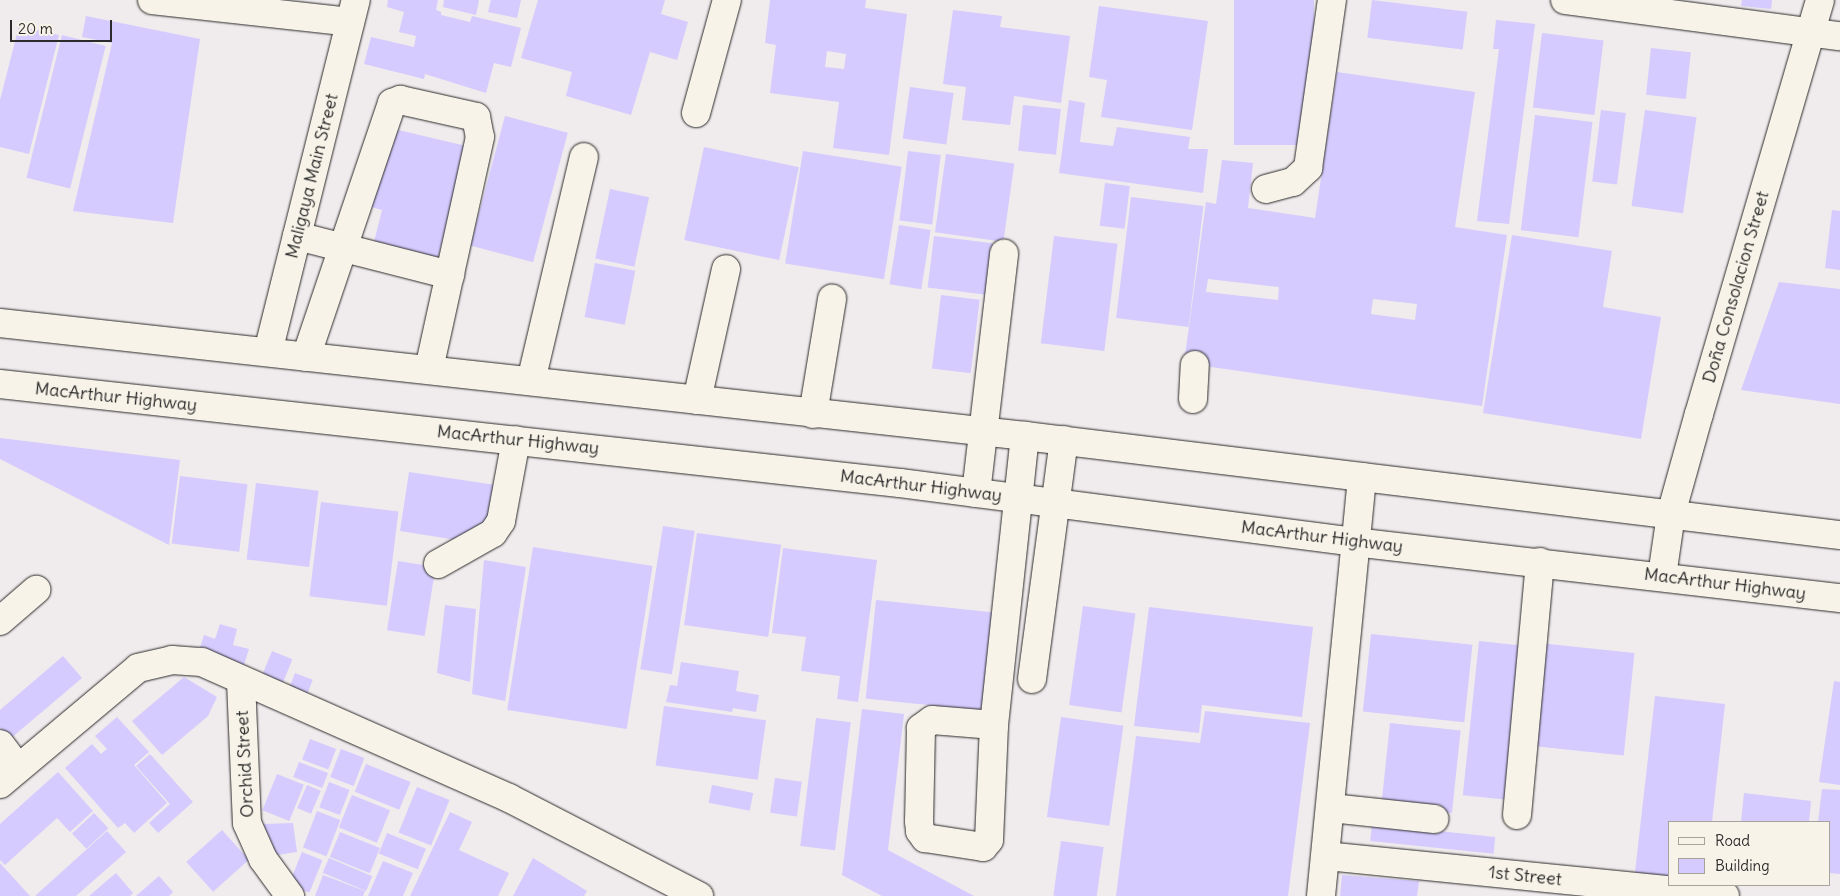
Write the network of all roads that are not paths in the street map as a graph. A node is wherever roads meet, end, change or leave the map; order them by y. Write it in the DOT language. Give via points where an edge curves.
graph roads {
  1 [pos="152,0"];
  2 [pos="727,0"];
  3 [pos="1332,0"];
  4 [pos="1565,0"];
  5 [pos="1820,0"];
  6 [pos="353,11"];
  7 [pos="1809,32"];
  8 [pos="1840,36"];
  9 [pos="696,113"];
  10 [pos="584,157"];
  11 [pos="1266,189"];
  12 [pos="297,236"];
  13 [pos="343,248"];
  14 [pos="1004,254"];
  15 [pos="726,269"];
  16 [pos="450,275"];
  17 [pos="832,299"];
  18 [pos="0,323"];
  19 [pos="268,352"];
  20 [pos="306,356"];
  21 [pos="1195,365"];
  22 [pos="429,370"];
  23 [pos="531,381"];
  24 [pos="0,384"];
  25 [pos="1193,399"];
  26 [pos="697,400"];
  27 [pos="813,414"];
  28 [pos="983,431"];
  29 [pos="1025,436"];
  30 [pos="516,440"];
  31 [pos="1064,440"];
  32 [pos="1362,477"];
  33 [pos="976,493"];
  34 [pos="1019,499"];
  35 [pos="1054,504"];
  36 [pos="1671,514"];
  37 [pos="1840,536"];
  38 [pos="1354,542"];
  39 [pos="1540,562"];
  40 [pos="438,564"];
  41 [pos="1662,576"];
  42 [pos="36,590"];
  43 [pos="1840,598"];
  44 [pos="0,621"];
  45 [pos="1032,679"];
  46 [pos="241,681"];
  47 [pos="994,725"];
  48 [pos="0,744"];
  49 [pos="9,776"];
  50 [pos="1330,808"];
  51 [pos="1517,815"];
  52 [pos="1434,819"];
  53 [pos="1326,856"];
  54 [pos="290,896"];
  55 [pos="699,896"];
  56 [pos="1322,896"];
  57 [pos="1725,896"];
  1 -- 6 [label="main road"];
  2 -- 9 [label="main road"];
  3 -- 11 [label="main road" via="1308,168 1293,182"];
  4 -- 7 [label="main road"];
  5 -- 7 [label="main road, Doña Consolacion Street"];
  6 -- 12 [label="main road, Maligaya Main Street"];
  7 -- 8 [label="main road"];
  7 -- 36 [label="main road, Doña Consolacion Street"];
  10 -- 23 [label="main road"];
  12 -- 13 [label="main road"];
  12 -- 19 [label="main road, Maligaya Main Street"];
  13 -- 16 [label="main road"];
  13 -- 16 [label="main road" via="392,102 400,100 476,117 480,137"];
  13 -- 20 [label="main road"];
  14 -- 28 [label="main road"];
  15 -- 26 [label="main road"];
  16 -- 22 [label="main road"];
  17 -- 27 [label="main road"];
  18 -- 19 [label="main road"];
  19 -- 20 [label="main road"];
  20 -- 22 [label="main road"];
  21 -- 25 [label="main road"];
  22 -- 23 [label="main road"];
  23 -- 26 [label="main road"];
  24 -- 30 [label="main road, MacArthur Highway"];
  26 -- 27 [label="main road"];
  27 -- 28 [label="main road"];
  28 -- 29 [label="main road"];
  28 -- 33 [label="main road"];
  29 -- 31 [label="main road"];
  29 -- 34 [label="main road"];
  30 -- 33 [label="main road, MacArthur Highway"];
  30 -- 40 [label="main road" via="501,521 493,533"];
  31 -- 32 [label="main road"];
  31 -- 35 [label="main road"];
  32 -- 36 [label="main road"];
  32 -- 38 [label="main road"];
  33 -- 34 [label="main road, MacArthur Highway"];
  34 -- 35 [label="main road, MacArthur Highway"];
  34 -- 47 [label="main road"];
  35 -- 38 [label="main road, MacArthur Highway"];
  35 -- 45 [label="main road"];
  36 -- 37 [label="main road"];
  36 -- 41 [label="main road, Doña Consolacion Street"];
  38 -- 39 [label="main road, MacArthur Highway"];
  38 -- 50 [label="main road"];
  39 -- 41 [label="main road, MacArthur Highway"];
  39 -- 51 [label="main road"];
  41 -- 43 [label="main road, MacArthur Highway"];
  42 -- 44 [label="main road"];
  46 -- 49 [label="main road" via="202,662 172,660 138,668"];
  46 -- 54 [label="main road, Orchid Street" via="247,823 263,859"];
  46 -- 55 [label="main road" via="509,798"];
  47 -- 47 [label="main road" via="989,840 983,848 925,838 919,821 922,728 932,720"];
  48 -- 49 [label="main road"];
  50 -- 52 [label="main road"];
  50 -- 53 [label="main road"];
  53 -- 56 [label="main road"];
  53 -- 57 [label="main road, 1st Street"];
}
